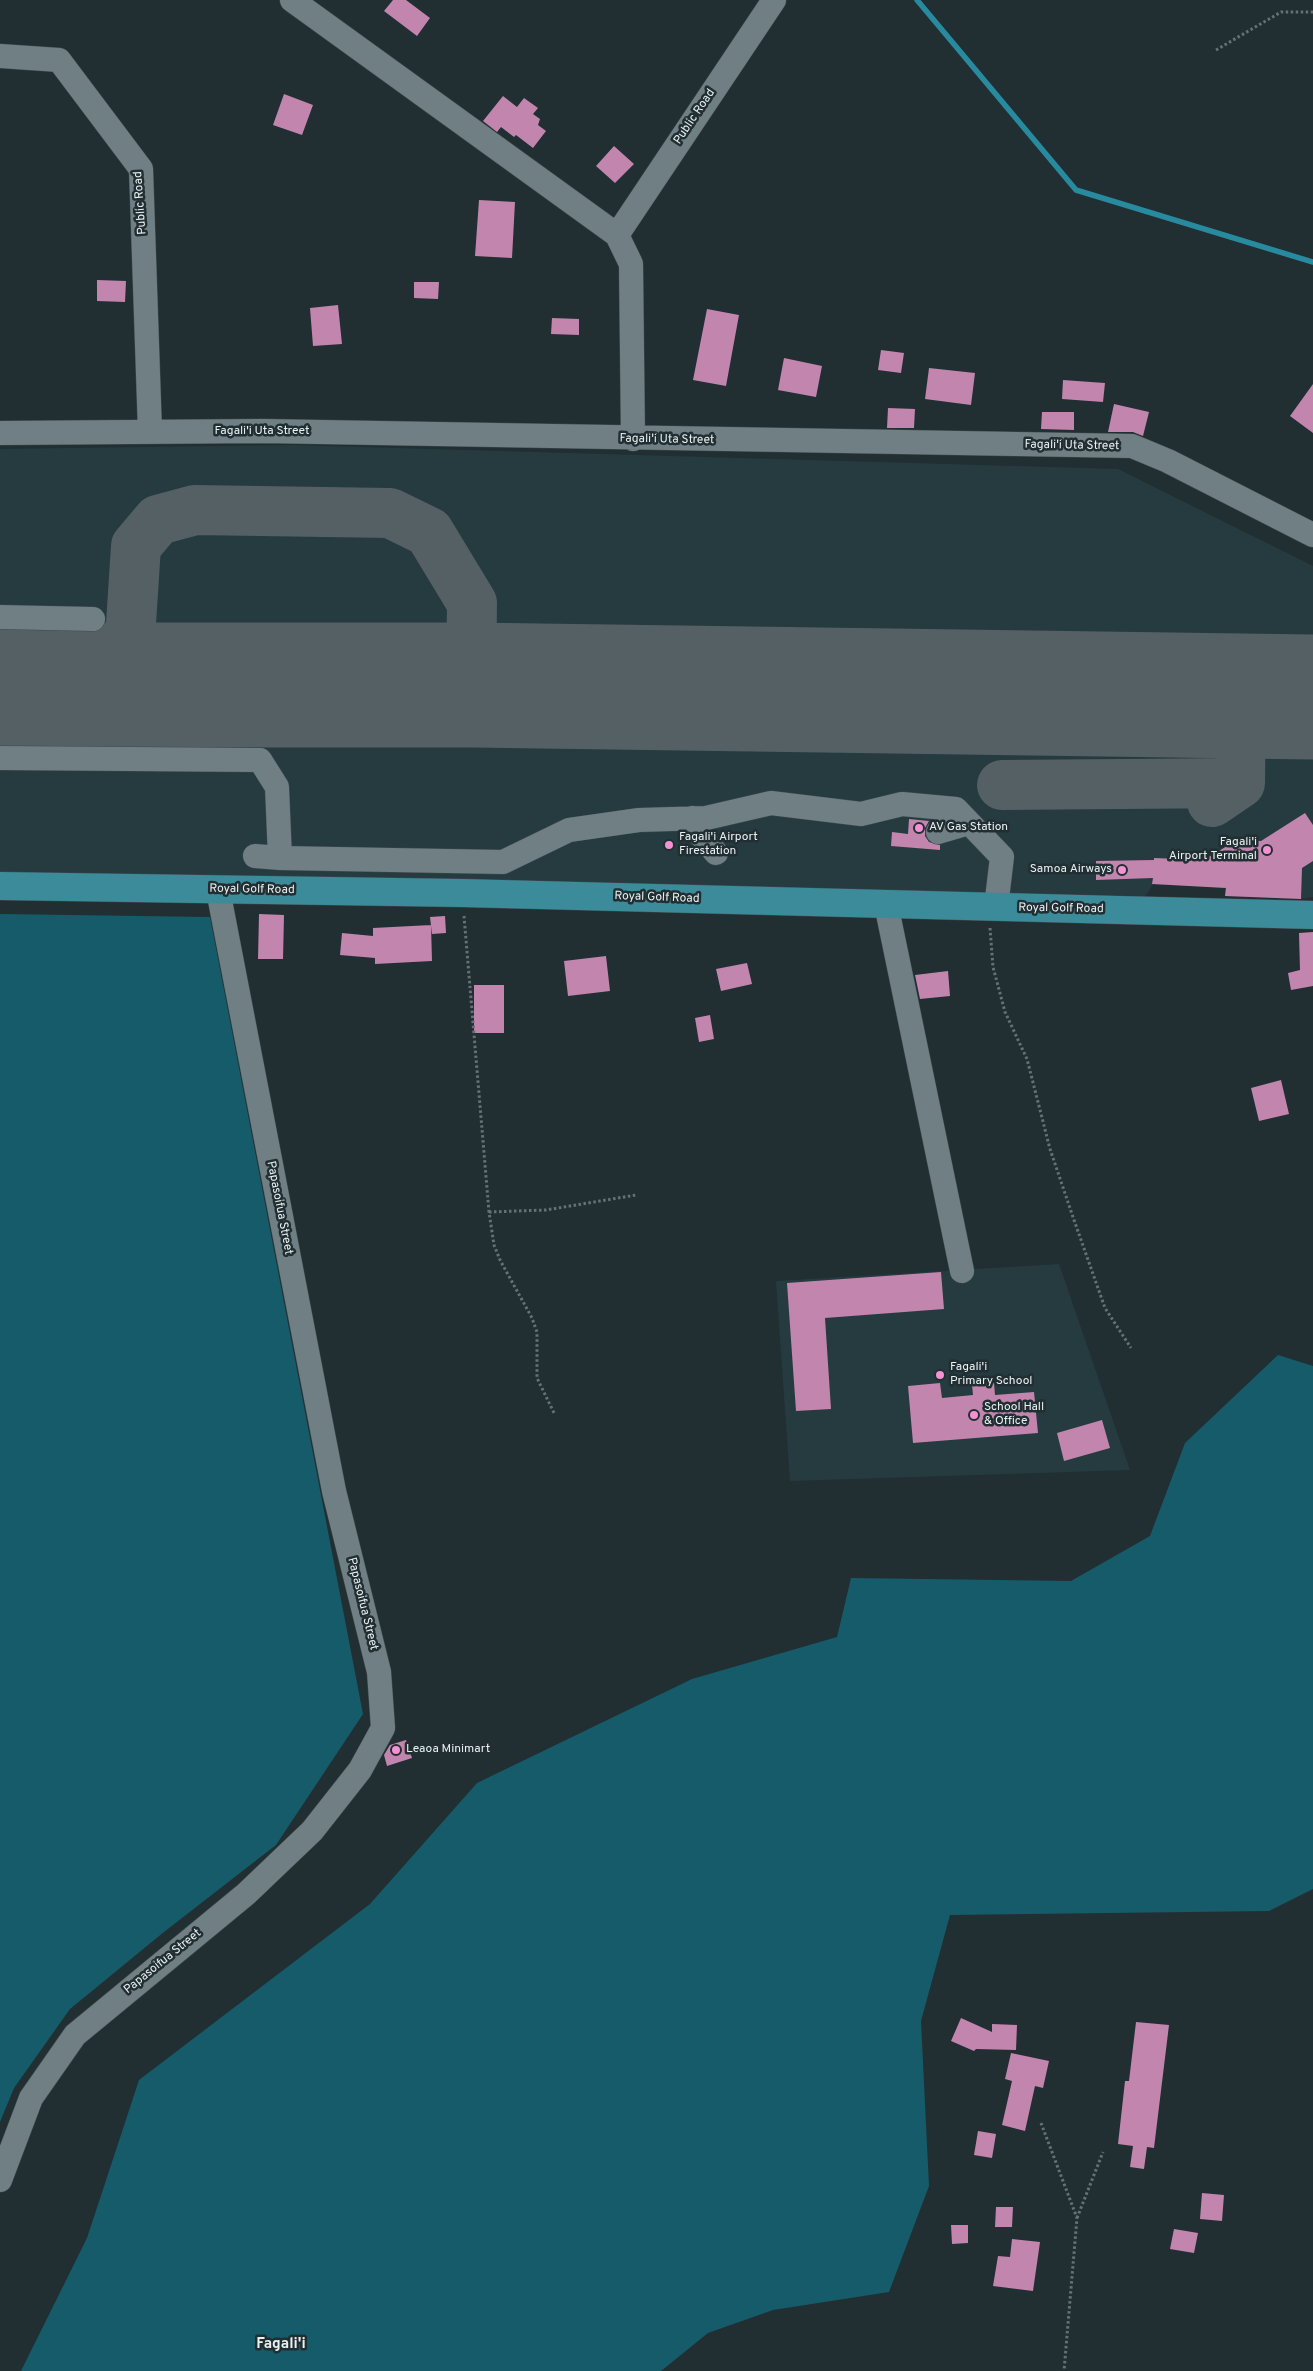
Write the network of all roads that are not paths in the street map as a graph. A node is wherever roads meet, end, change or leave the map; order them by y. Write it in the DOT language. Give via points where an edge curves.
graph roads {
  1 [pos="292,0"];
  2 [pos="774,0"];
  3 [pos="0,56"];
  4 [pos="617,235"];
  5 [pos="150,432"];
  6 [pos="0,434"];
  7 [pos="633,439"];
  8 [pos="1313,534"];
  9 [pos="0,618"];
  10 [pos="93,619"];
  11 [pos="0,758"];
  12 [pos="692,818"];
  13 [pos="969,822"];
  14 [pos="938,832"];
  15 [pos="716,852"];
  16 [pos="255,856"];
  17 [pos="280,858"];
  18 [pos="0,886"];
  19 [pos="218,890"];
  20 [pos="886,904"];
  21 [pos="992,907"];
  22 [pos="1313,915"];
  23 [pos="962,1271"];
  24 [pos="0,2180"];
  1 -- 4 [label="street"];
  2 -- 4 [label="street, Public Road"];
  3 -- 5 [label="street, Public Road" via="58,60 141,169"];
  4 -- 7 [label="street" via="632,264"];
  5 -- 6 [label="street, Fagali'i Uta Street"];
  5 -- 7 [label="street, Fagali'i Uta Street"];
  7 -- 8 [label="street, Fagali'i Uta Street" via="1132,446"];
  9 -- 10 [label="street"];
  11 -- 17 [label="street" via="260,760 278,787"];
  12 -- 13 [label="street" via="706,818 771,803 861,814 902,804 956,809"];
  12 -- 15 [label="street" via="698,832"];
  12 -- 17 [label="street" via="639,820 569,830 503,862"];
  13 -- 14 [label="street"];
  13 -- 21 [label="street" via="1002,856"];
  16 -- 17 [label="street"];
  18 -- 19 [label="main road, Royal Golf Road"];
  19 -- 20 [label="main road, Royal Golf Road"];
  19 -- 24 [label="street, Papasoifua Street" via="334,1491 379,1672 383,1728 360,1770 312,1831 246,1894 75,2034 32,2098"];
  20 -- 21 [label="main road, Royal Golf Road"];
  20 -- 23 [label="street"];
  21 -- 22 [label="main road, Royal Golf Road"];
}
